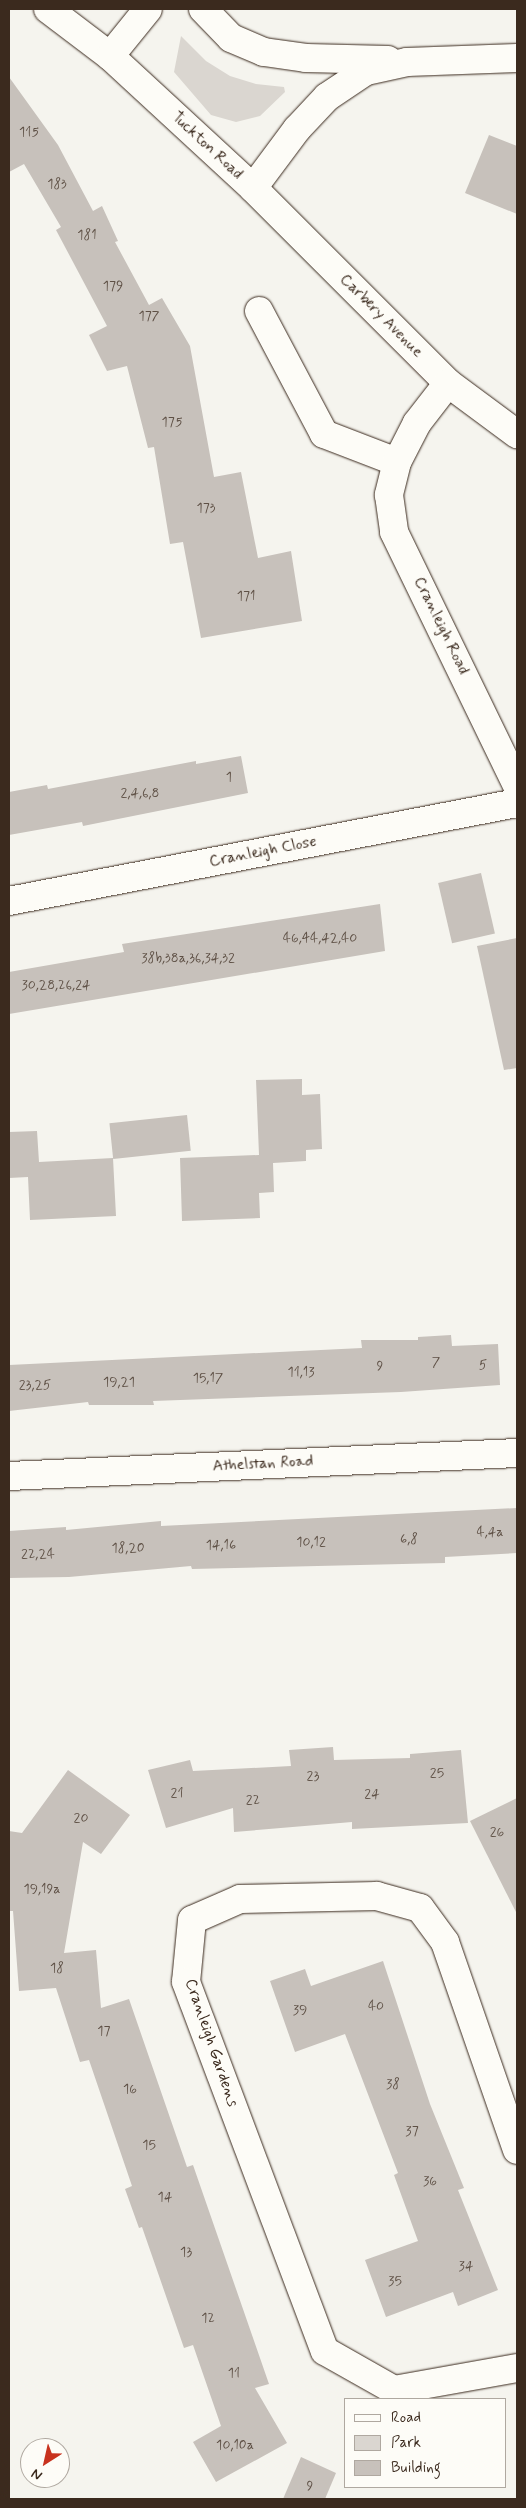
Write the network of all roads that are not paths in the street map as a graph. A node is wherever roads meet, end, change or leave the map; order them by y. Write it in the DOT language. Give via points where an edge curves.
graph roads {
  1 [pos="48,9"];
  2 [pos="148,9"];
  3 [pos="203,9"];
  4 [pos="110,56"];
  5 [pos="517,58"];
  6 [pos="407,62"];
  7 [pos="253,188"];
  8 [pos="259,312"];
  9 [pos="448,383"];
  10 [pos="517,434"];
  11 [pos="396,462"];
  12 [pos="517,785"];
  13 [pos="517,803"];
  14 [pos="9,900"];
  15 [pos="517,1453"];
  16 [pos="9,1476"];
  17 [pos="517,2150"];
  18 [pos="517,2368"];
  1 -- 4 [label="street, Tuckton Road"];
  2 -- 4 [label="street"];
  3 -- 6 [label="street, Tuckton Road" via="231,38 264,52 306,58"];
  4 -- 7 [label="street, Tuckton Road"];
  5 -- 6 [label="street, Tuckton Road"];
  6 -- 7 [label="street, Tuckton Road" via="366,71 327,96 297,129"];
  7 -- 9 [label="street, Carbery Avenue"];
  8 -- 11 [label="street" via="324,434"];
  9 -- 10 [label="street, Carbery Avenue"];
  9 -- 11 [label="street, Cranleigh Road" via="416,423"];
  11 -- 12 [label="street, Cranleigh Road" via="389,495 394,532"];
  13 -- 14 [label="street, Cranleigh Close"];
  15 -- 16 [label="street, Athelstan Road"];
  17 -- 18 [label="street, Cranleigh Gardens" via="445,1942 420,1908 377,1896 240,1899 192,1920 186,1982 325,2351 394,2390"];
}
